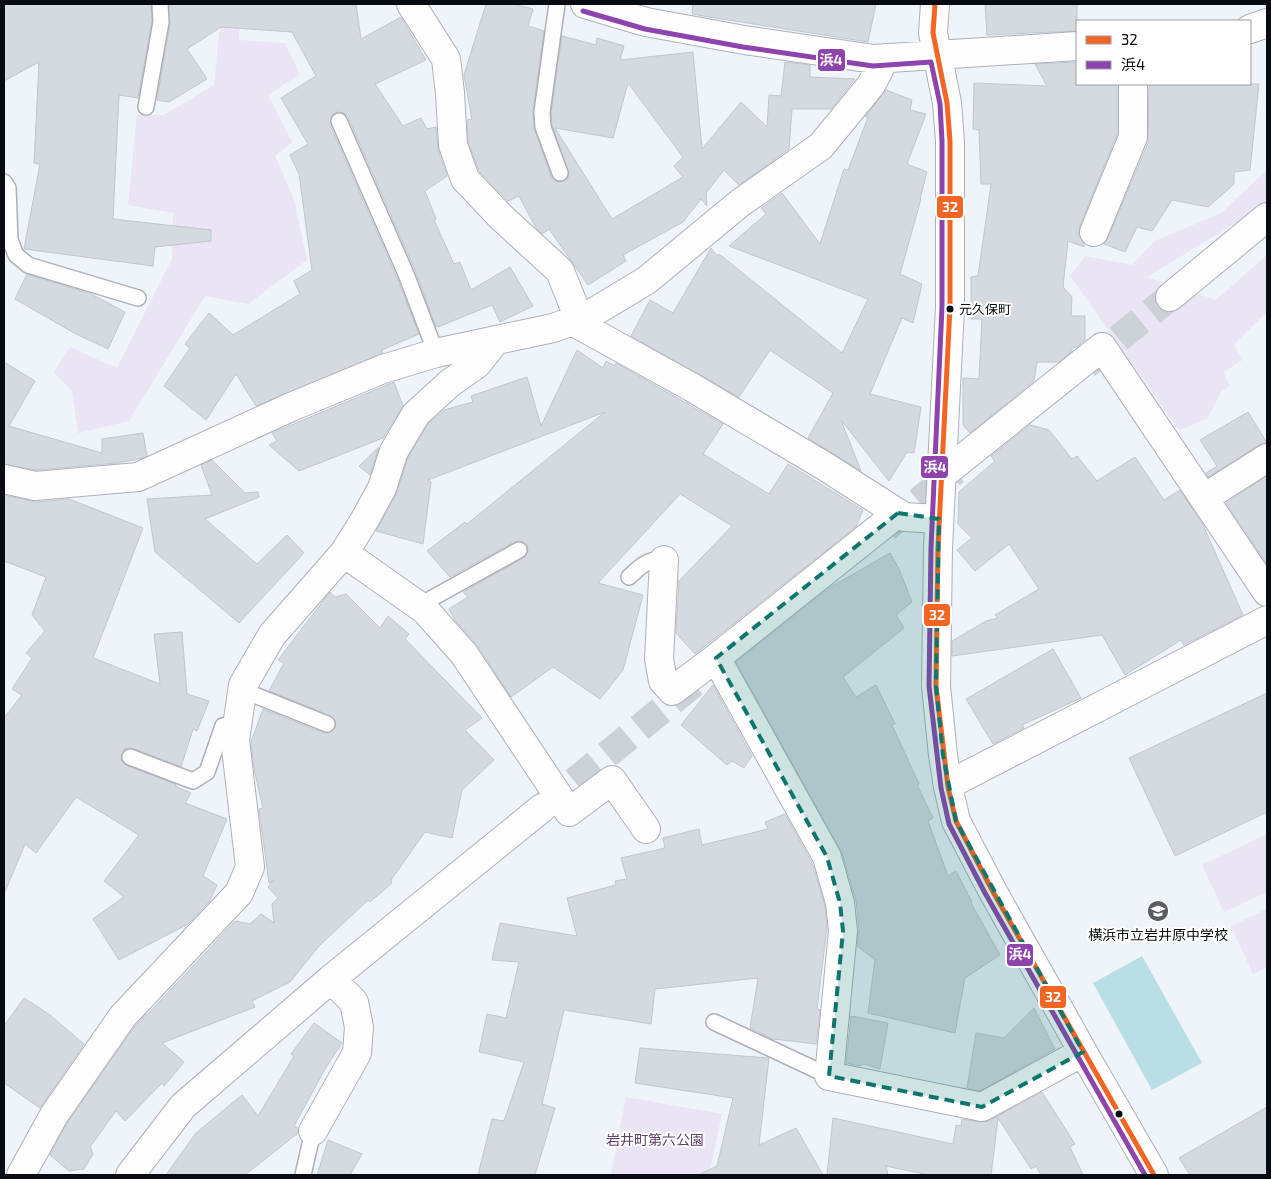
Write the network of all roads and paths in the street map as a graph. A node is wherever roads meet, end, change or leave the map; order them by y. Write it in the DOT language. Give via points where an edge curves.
graph roads {
  1 [pos="160,4"];
  2 [pos="411,4"];
  3 [pos="557,4"];
  4 [pos="585,4"];
  5 [pos="935,4"];
  6 [pos="1267,23"];
  7 [pos="1251,29"];
  8 [pos="1076,46"];
  9 [pos="937,54"];
  10 [pos="885,58"];
  11 [pos="1133,85"];
  12 [pos="146,107"];
  13 [pos="339,121"];
  14 [pos="560,172"];
  15 [pos="4,182"];
  16 [pos="1267,217"];
  17 [pos="1094,232"];
  18 [pos="1170,297"];
  19 [pos="138,298"];
  20 [pos="575,320"];
  21 [pos="496,340"];
  22 [pos="436,353"];
  23 [pos="1267,458"];
  24 [pos="942,475"];
  25 [pos="4,479"];
  26 [pos="1204,498"];
  27 [pos="898,513"];
  28 [pos="940,519"];
  29 [pos="519,550"];
  30 [pos="344,553"];
  31 [pos="664,560"];
  32 [pos="630,577"];
  33 [pos="1267,592"];
  34 [pos="418,606"];
  35 [pos="1267,620"];
  36 [pos="716,658"];
  37 [pos="242,690"];
  38 [pos="237,722"];
  39 [pos="328,724"];
  40 [pos="130,756"];
  41 [pos="948,785"];
  42 [pos="542,808"];
  43 [pos="646,829"];
  44 [pos="331,979"];
  45 [pos="714,1022"];
  46 [pos="1082,1052"];
  47 [pos="829,1076"];
  48 [pos="313,1131"];
  49 [pos="21,1175"];
  50 [pos="130,1175"];
  51 [pos="302,1175"];
  52 [pos="1154,1175"];
  1 -- 12 [label="lane" via="161,22"];
  2 -- 20 [label="street" via="446,59 453,145 465,179 560,271"];
  3 -- 14 [label="lane" via="542,127"];
  4 -- 10 [label="street" via="646,22 744,40"];
  5 -- 9 [label="street" via="933,33"];
  6 -- 7 [label="street"];
  8 -- 9 [label="street"];
  9 -- 10 [label="street"];
  9 -- 24 [label="street" via="947,103 950,141 950,307"];
  10 -- 20 [label="street" via="871,86 821,146 740,203 647,280"];
  11 -- 17 [label="street" via="1133,137"];
  13 -- 22 [label="lane" via="406,274"];
  15 -- 19 [label="lane" via="8,188 10,240 16,255 28,265"];
  16 -- 18 [label="street"];
  20 -- 21 [label="street" via="554,328"];
  20 -- 27 [label="street" via="826,467"];
  21 -- 22 [label="street"];
  21 -- 30 [label="street" via="478,364 450,383 416,414 394,451 382,488"];
  22 -- 25 [label="street" via="383,369 291,407 138,477 35,486"];
  23 -- 26 [label="street"];
  24 -- 26 [label="street" via="1102,347"];
  24 -- 28 [label="street"];
  26 -- 33 [label="street"];
  27 -- 28 [label="street" via="904,517"];
  27 -- 36 [label="street"];
  28 -- 41 [label="street" via="936,686"];
  29 -- 34 [label="lane"];
  30 -- 34 [label="street"];
  30 -- 37 [label="street" via="272,635"];
  31 -- 32 [label="lane" via="655,559 644,564"];
  31 -- 36 [label="street" via="660,659 663,681 672,691"];
  34 -- 43 [label="street" via="464,654 569,812 612,780"];
  35 -- 41 [label="street"];
  36 -- 47 [label="street" via="827,857 840,903 843,930"];
  37 -- 38 [label="street"];
  37 -- 39 [label="lane"];
  38 -- 40 [label="lane" via="223,726 208,772 193,781"];
  38 -- 49 [label="street" via="235,740 250,867 239,893 123,1016 54,1115"];
  41 -- 46 [label="street" via="956,821"];
  42 -- 44 [label="street"];
  44 -- 48 [label="street" via="354,1002 359,1027 357,1053"];
  44 -- 50 [label="street" via="183,1106"];
  45 -- 47 [label="lane"];
  46 -- 47 [label="street" via="982,1106"];
  46 -- 52 [label="street"];
  48 -- 51 [label="lane"];
}
